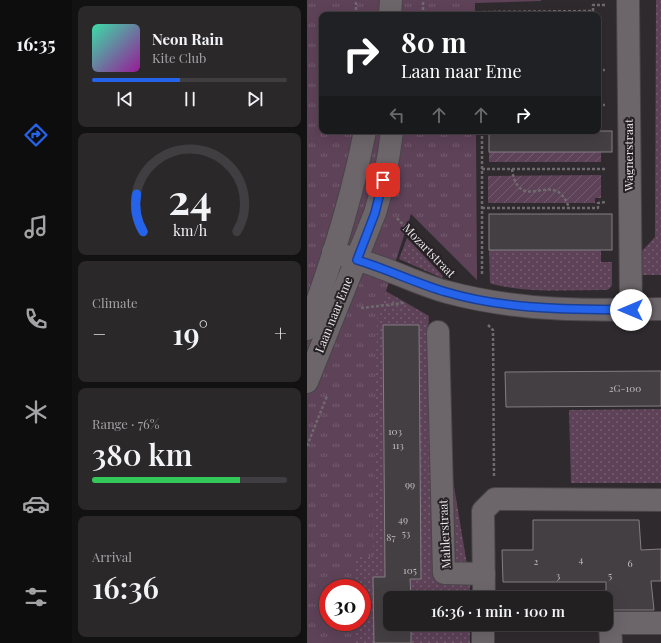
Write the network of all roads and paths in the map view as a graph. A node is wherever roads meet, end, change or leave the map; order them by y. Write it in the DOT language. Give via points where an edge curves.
graph roads {
  1 [pos="356,0"];
  2 [pos="391,0"];
  3 [pos="423,0"];
  4 [pos="628,2"];
  5 [pos="355,12"];
  6 [pos="390,12"];
  7 [pos="423,12"];
  8 [pos="481,12"];
  9 [pos="364,134"];
  10 [pos="391,134"];
  11 [pos="482,134"];
  12 [pos="629,168"];
  13 [pos="482,169"];
  14 [pos="512,169"];
  15 [pos="630,202"];
  16 [pos="482,208"];
  17 [pos="569,208"];
  18 [pos="375,213"];
  19 [pos="333,252"];
  20 [pos="357,260"];
  21 [pos="444,268"];
  22 [pos="482,283"];
  23 [pos="341,300"];
  24 [pos="409,303"];
  25 [pos="661,309"];
  26 [pos="631,310"];
  27 [pos="483,320"];
  28 [pos="307,329"];
  29 [pos="438,332"];
  30 [pos="307,382"];
  31 [pos="495,499"];
  32 [pos="661,500"];
  33 [pos="484,574"];
  34 [pos="483,591"];
  35 [pos="661,623"];
  36 [pos="613,629"];
  37 [pos="483,631"];
  38 [pos="483,643"];
  1 -- 5 [label="path"];
  2 -- 6 [label="street"];
  3 -- 7 [label="path"];
  4 -- 8 [label="path" via="593,5 593,11"];
  4 -- 12 [label="street, Wagnerstraat"];
  9 -- 19 [label="street, Laan naar Eme"];
  10 -- 18 [label="street, Laan naar Eme"];
  11 -- 13 [label="path"];
  12 -- 14 [label="path"];
  12 -- 15 [label="street, Wagnerstraat"];
  13 -- 14 [label="path"];
  13 -- 16 [label="path"];
  14 -- 17 [label="path" via="515,182 520,189 529,192 555,190 566,200"];
  15 -- 17 [label="path" via="598,202 598,208"];
  15 -- 26 [label="street, Wagnerstraat"];
  16 -- 17 [label="path"];
  16 -- 22 [label="path"];
  18 -- 20 [label="street, Laan naar Eme"];
  18 -- 21 [label="path, Mozartstraat" via="397,218"];
  19 -- 20 [label="street, Mozartstraat"];
  19 -- 28 [label="street, Laan naar Eme"];
  20 -- 23 [label="street, Laan naar Eme"];
  20 -- 26 [label="street, Mozartstraat" via="446,292 479,300 551,309"];
  23 -- 24 [label="path" via="362,308"];
  23 -- 30 [label="street, Laan naar Eme"];
  25 -- 26 [label="street, Mozartstraat"];
  27 -- 31 [label="path" via="493,330"];
  29 -- 33 [label="street, Mahlerstraat" via="445,573"];
  31 -- 32 [label="street"];
  31 -- 33 [label="street" via="483,511"];
  33 -- 34 [label="street"];
  35 -- 36 [label="street"];
  37 -- 38 [label="street"];
}
